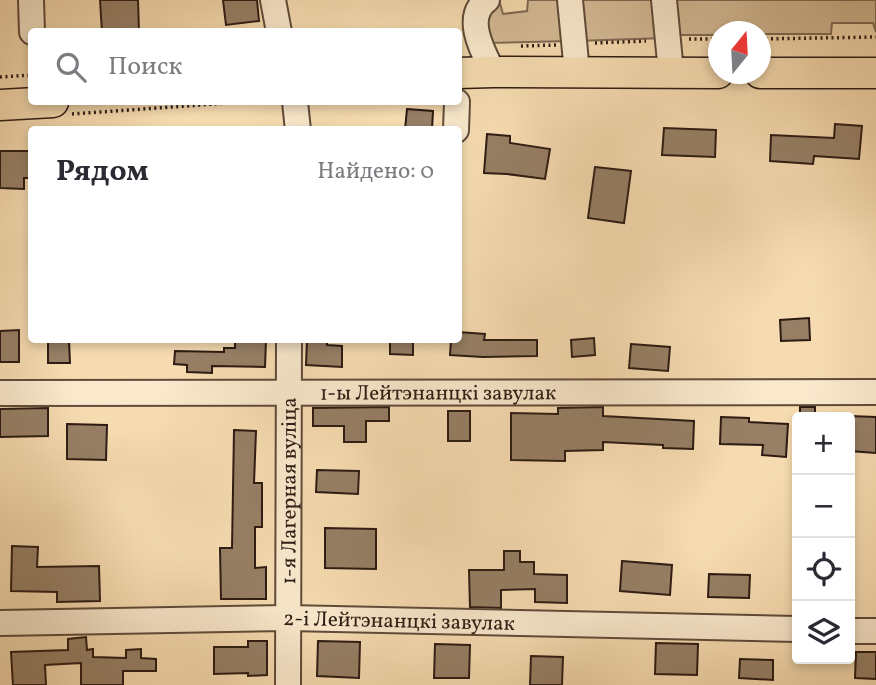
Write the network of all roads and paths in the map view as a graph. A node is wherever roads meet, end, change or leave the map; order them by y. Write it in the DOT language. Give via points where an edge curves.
graph roads {
  1 [pos="31,0"];
  2 [pos="273,0"];
  3 [pos="487,0"];
  4 [pos="570,0"];
  5 [pos="664,0"];
  6 [pos="32,28"];
  7 [pos="278,28"];
  8 [pos="876,37"];
  9 [pos="771,38"];
  10 [pos="493,72"];
  11 [pos="577,72"];
  12 [pos="671,72"];
  13 [pos="462,73"];
  14 [pos="708,73"];
  15 [pos="771,73"];
  16 [pos="876,73"];
  17 [pos="0,77"];
  18 [pos="28,91"];
  19 [pos="28,101"];
  20 [pos="0,105"];
  21 [pos="295,105"];
  22 [pos="457,105"];
  23 [pos="298,126"];
  24 [pos="456,126"];
  25 [pos="289,343"];
  26 [pos="876,391"];
  27 [pos="0,393"];
  28 [pos="289,393"];
  29 [pos="288,618"];
  30 [pos="0,623"];
  31 [pos="792,629"];
  32 [pos="855,631"];
  33 [pos="876,631"];
  34 [pos="288,685"];
  1 -- 6 [label="street"];
  2 -- 7 [label="street"];
  3 -- 10 [label="street" via="475,19 481,48"];
  4 -- 11 [label="street"];
  5 -- 12 [label="street"];
  8 -- 9 [label="path"];
  10 -- 11 [label="main road"];
  10 -- 13 [label="main road"];
  11 -- 12 [label="main road"];
  12 -- 14 [label="main road"];
  15 -- 16 [label="main road"];
  17 -- 18 [label="path"];
  19 -- 20 [label="main road"];
  21 -- 23 [label="street"];
  22 -- 24 [label="street"];
  25 -- 28 [label="street, 1-я Лагерная вуліца"];
  26 -- 28 [label="street, 1-ы Лейтэнанцкі завулак"];
  27 -- 28 [label="street, 1-ы Лейтэнанцкі завулак"];
  28 -- 29 [label="street, 1-я Лагерная вуліца"];
  29 -- 30 [label="street, 2-і Лейтэнанцкі завулак"];
  29 -- 31 [label="street, 2-і Лейтэнанцкі завулак"];
  29 -- 34 [label="street, 1-я Лагерная вуліца"];
  32 -- 33 [label="street"];
}
